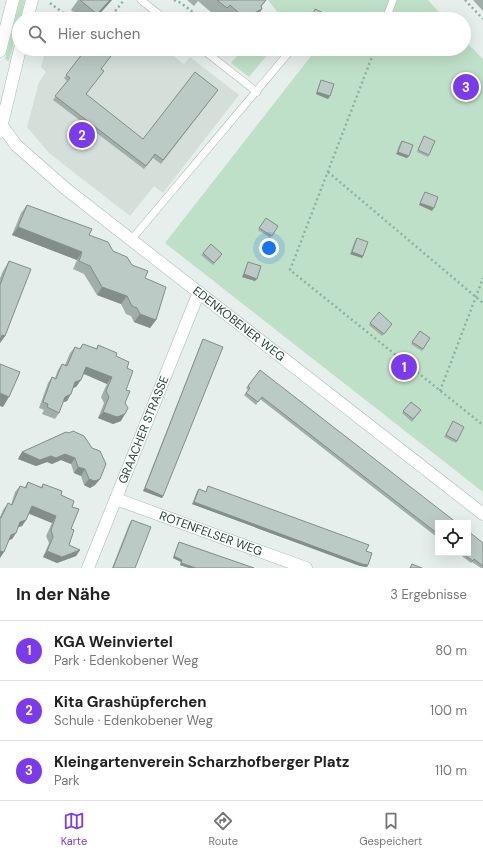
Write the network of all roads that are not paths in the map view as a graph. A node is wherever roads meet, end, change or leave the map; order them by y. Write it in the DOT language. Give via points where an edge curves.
graph roads {
  1 [pos="14,0"];
  2 [pos="32,0"];
  3 [pos="141,0"];
  4 [pos="393,0"];
  5 [pos="29,12"];
  6 [pos="156,12"];
  7 [pos="389,12"];
  8 [pos="0,51"];
  9 [pos="18,56"];
  10 [pos="211,56"];
  11 [pos="286,56"];
  12 [pos="257,92"];
  13 [pos="1,127"];
  14 [pos="131,240"];
  15 [pos="199,292"];
  16 [pos="116,499"];
  17 [pos="483,514"];
  18 [pos="88,568"];
  19 [pos="306,568"];
  1 -- 8 [label="street"];
  2 -- 5 [label="street"];
  3 -- 6 [label="lane"];
  4 -- 7 [label="lane"];
  9 -- 13 [label="street"];
  10 -- 12 [label="lane"];
  11 -- 12 [label="lane"];
  12 -- 14 [label="lane"];
  13 -- 14 [label="street, EDENKOBENER WEG" via="16,145 56,180"];
  14 -- 15 [label="street, EDENKOBENER WEG"];
  15 -- 16 [label="street, GRAACHER STRASSE"];
  15 -- 17 [label="street, EDENKOBENER WEG"];
  16 -- 18 [label="street, GRAACHER STRASSE"];
  16 -- 19 [label="street, ROTENFELSER WEG"];
}
